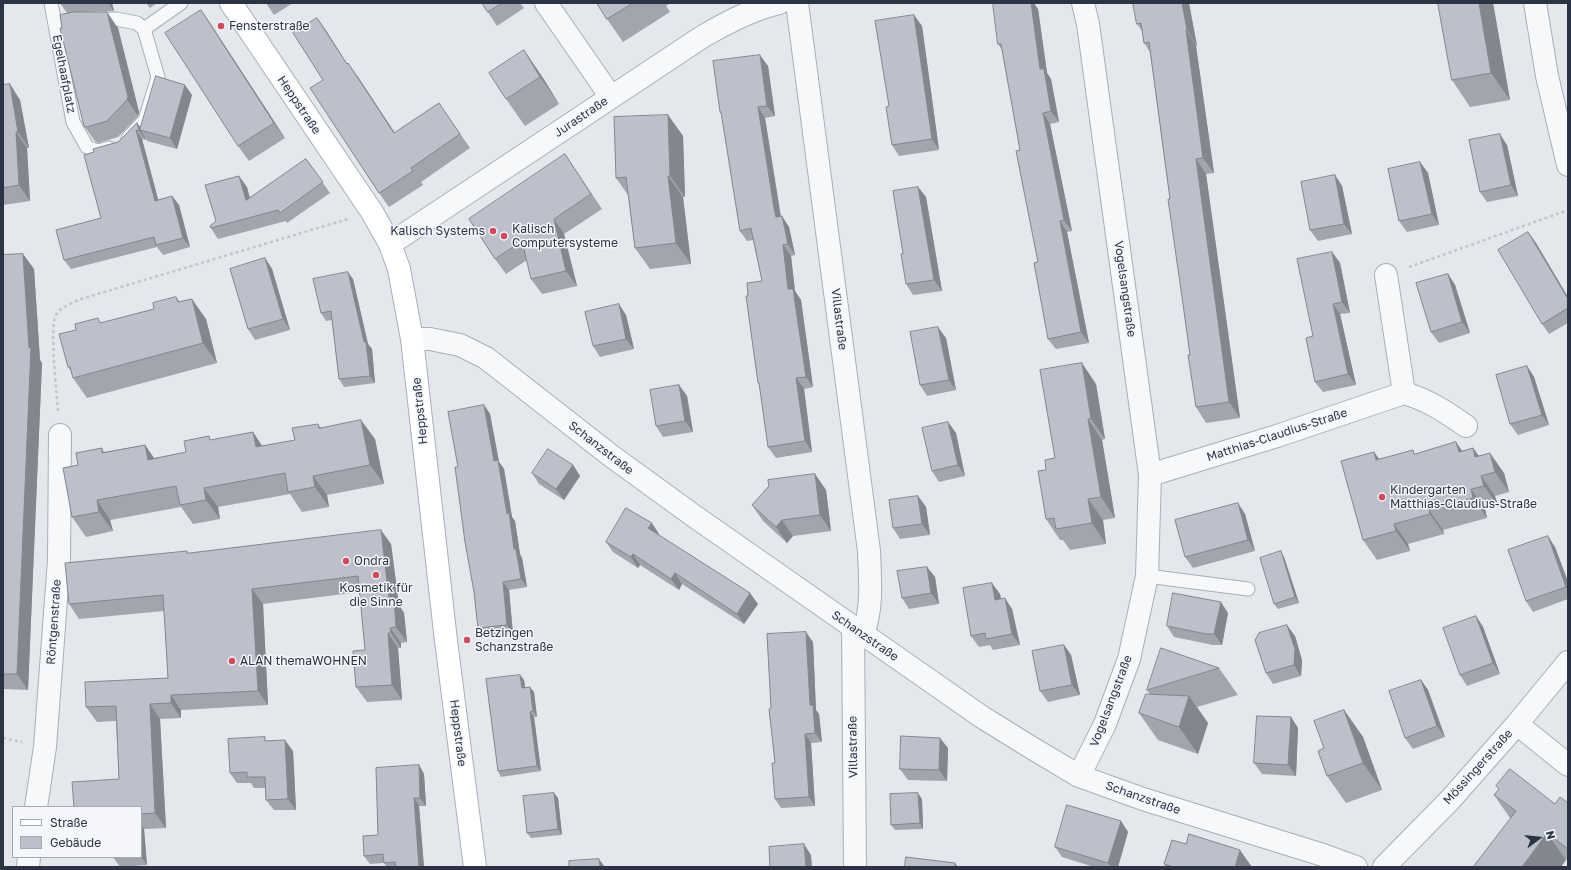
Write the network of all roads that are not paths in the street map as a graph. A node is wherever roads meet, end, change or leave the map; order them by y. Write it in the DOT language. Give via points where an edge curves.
graph roads {
  1 [pos="50,3"];
  2 [pos="180,3"];
  3 [pos="231,3"];
  4 [pos="546,3"];
  5 [pos="779,3"];
  6 [pos="797,3"];
  7 [pos="1083,3"];
  8 [pos="1535,3"];
  9 [pos="55,25"];
  10 [pos="144,29"];
  11 [pos="611,97"];
  12 [pos="1568,165"];
  13 [pos="390,244"];
  14 [pos="1386,275"];
  15 [pos="412,339"];
  16 [pos="1404,393"];
  17 [pos="1466,426"];
  18 [pos="60,435"];
  19 [pos="1150,475"];
  20 [pos="1147,576"];
  21 [pos="1248,589"];
  22 [pos="858,630"];
  23 [pos="1568,662"];
  24 [pos="1517,724"];
  25 [pos="1568,765"];
  26 [pos="1079,776"];
  27 [pos="36,806"];
  28 [pos="1321,861"];
  29 [pos="475,867"];
  30 [pos="855,867"];
  31 [pos="1356,867"];
  32 [pos="1384,867"];
  1 -- 9 [label="lane, Egelhaafplatz"];
  2 -- 10 [label="lane"];
  3 -- 13 [label="street, Heppstraße" via="372,212"];
  4 -- 11 [label="street"];
  5 -- 11 [label="street, Jurastraße" via="726,23"];
  6 -- 22 [label="street, Villastraße" via="869,551 868,620"];
  7 -- 19 [label="street, Vogelsangstraße"];
  8 -- 12 [label="street" via="1547,76"];
  9 -- 10 [label="lane, Egelhaafplatz" via="84,20 116,19 137,23"];
  9 -- 10 [label="lane, Egelhaafplatz" via="73,122 87,147 98,151 122,144 145,120 158,77"];
  11 -- 13 [label="street, Jurastraße"];
  13 -- 15 [label="street, Heppstraße" via="399,269"];
  14 -- 16 [label="street"];
  15 -- 22 [label="street, Schanzstraße" via="430,339 460,345 486,358 642,479"];
  15 -- 29 [label="street, Heppstraße"];
  16 -- 17 [label="street" via="1437,406"];
  16 -- 19 [label="street, Matthias-Claudius-Straße"];
  18 -- 27 [label="street, Röntgenstraße" via="59,560 44,747"];
  19 -- 20 [label="street, Vogelsangstraße"];
  20 -- 21 [label="lane"];
  20 -- 26 [label="street, Vogelsangstraße" via="1129,659 1105,724"];
  22 -- 26 [label="street, Schanzstraße" via="982,717"];
  22 -- 30 [label="street, Villastraße"];
  23 -- 24 [label="street, Mössingerstraße"];
  24 -- 25 [label="street"];
  24 -- 32 [label="street, Mössingerstraße" via="1450,800"];
  26 -- 28 [label="street, Schanzstraße"];
  28 -- 31 [label="street, Schanzstraße"];
}
